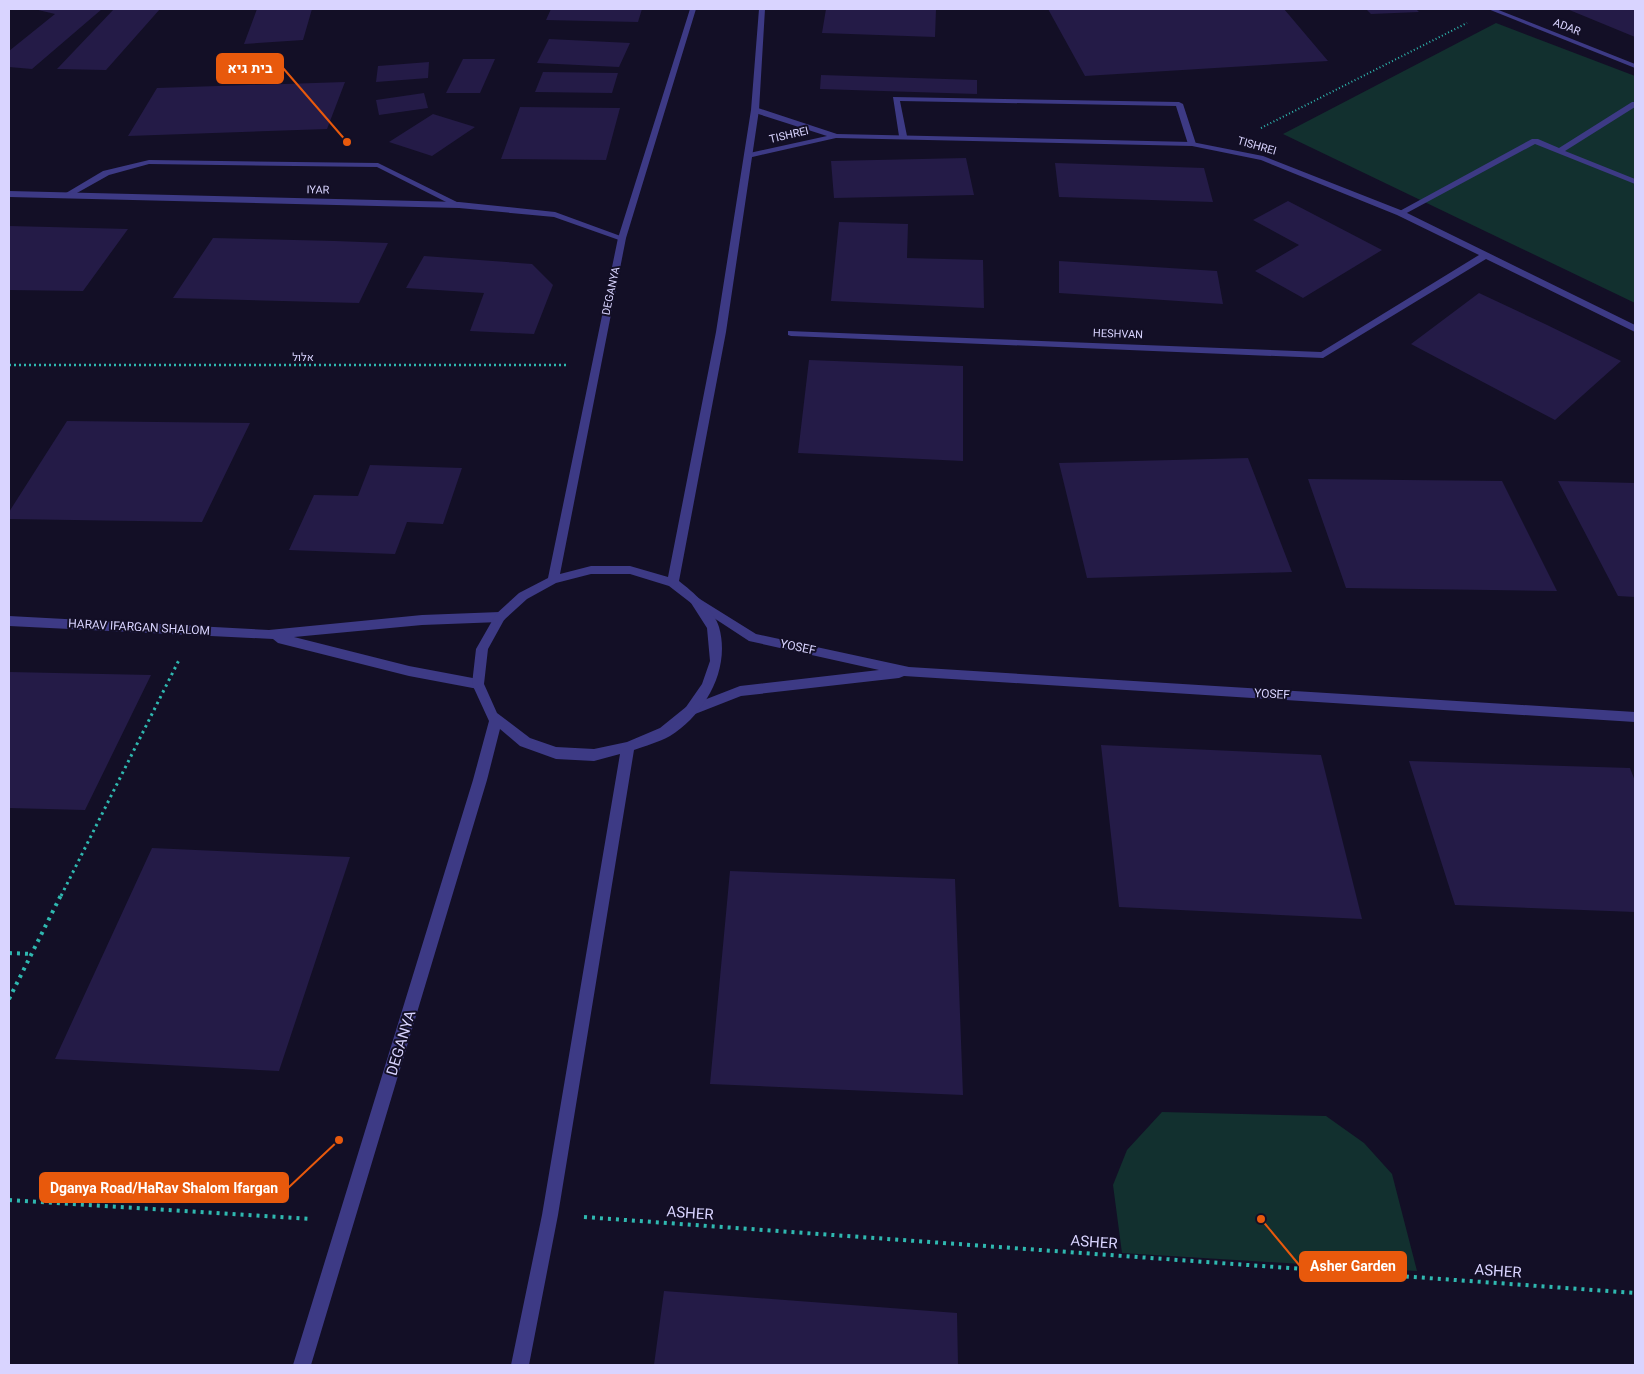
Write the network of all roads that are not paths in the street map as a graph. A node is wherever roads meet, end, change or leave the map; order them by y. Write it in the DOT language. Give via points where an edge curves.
graph roads {
  1 [pos="693,9"];
  2 [pos="762,9"];
  3 [pos="1491,9"];
  4 [pos="1635,66"];
  5 [pos="1635,104"];
  6 [pos="755,110"];
  7 [pos="836,136"];
  8 [pos="903,136"];
  9 [pos="1192,144"];
  10 [pos="1559,151"];
  11 [pos="748,156"];
  12 [pos="1635,182"];
  13 [pos="9,194"];
  14 [pos="65,196"];
  15 [pos="459,205"];
  16 [pos="1400,213"];
  17 [pos="622,238"];
  18 [pos="1486,256"];
  19 [pos="1635,329"];
  20 [pos="791,333"];
  21 [pos="553,580"];
  22 [pos="673,583"];
  23 [pos="695,600"];
  24 [pos="500,618"];
  25 [pos="9,621"];
  26 [pos="269,635"];
  27 [pos="909,672"];
  28 [pos="478,684"];
  29 [pos="690,711"];
  30 [pos="1635,717"];
  31 [pos="496,719"];
  32 [pos="628,747"];
  33 [pos="302,1365"];
  34 [pos="520,1365"];
  1 -- 17 [label="street, DEGANYA"];
  2 -- 6 [label="street"];
  3 -- 4 [label="street, ADAR"];
  5 -- 10 [label="street"];
  6 -- 7 [label="street, TISHREI"];
  6 -- 11 [label="street"];
  7 -- 8 [label="street, TISHREI"];
  7 -- 11 [label="street, TISHREI"];
  8 -- 9 [label="street, TISHREI"];
  8 -- 9 [label="street" via="896,99 1179,104"];
  9 -- 16 [label="street, TISHREI" via="1263,158"];
  10 -- 12 [label="street"];
  10 -- 16 [label="street" via="1535,142"];
  11 -- 22 [label="street" via="721,332"];
  13 -- 14 [label="street, IYAR"];
  14 -- 15 [label="street, IYAR"];
  14 -- 15 [label="street" via="106,173 149,162 378,165"];
  15 -- 17 [label="street, IYAR" via="555,215"];
  16 -- 18 [label="street, TISHREI"];
  17 -- 21 [label="street, DEGANYA"];
  18 -- 19 [label="street, TISHREI"];
  18 -- 20 [label="street, HESHVAN" via="1323,355"];
  21 -- 22 [label="street" via="591,570 630,570"];
  21 -- 24 [label="street" via="523,596"];
  22 -- 23 [label="street"];
  23 -- 27 [label="street, YOSEF" via="753,638"];
  23 -- 29 [label="street" via="713,627 716,660 708,686"];
  24 -- 26 [label="street, HARAV IFARGAN SHALOM" via="422,620"];
  24 -- 28 [label="street" via="482,649"];
  25 -- 26 [label="street, HARAV IFARGAN SHALOM"];
  26 -- 28 [label="street, HARAV IFARGAN SHALOM" via="409,671"];
  27 -- 29 [label="street, YOSEF" via="740,690"];
  27 -- 30 [label="street, YOSEF"];
  28 -- 31 [label="street"];
  29 -- 32 [label="street" via="665,732"];
  31 -- 32 [label="street" via="525,742 556,753 594,755"];
  31 -- 33 [label="street, DEGANYA"];
  32 -- 34 [label="street" via="550,1215"];
}
